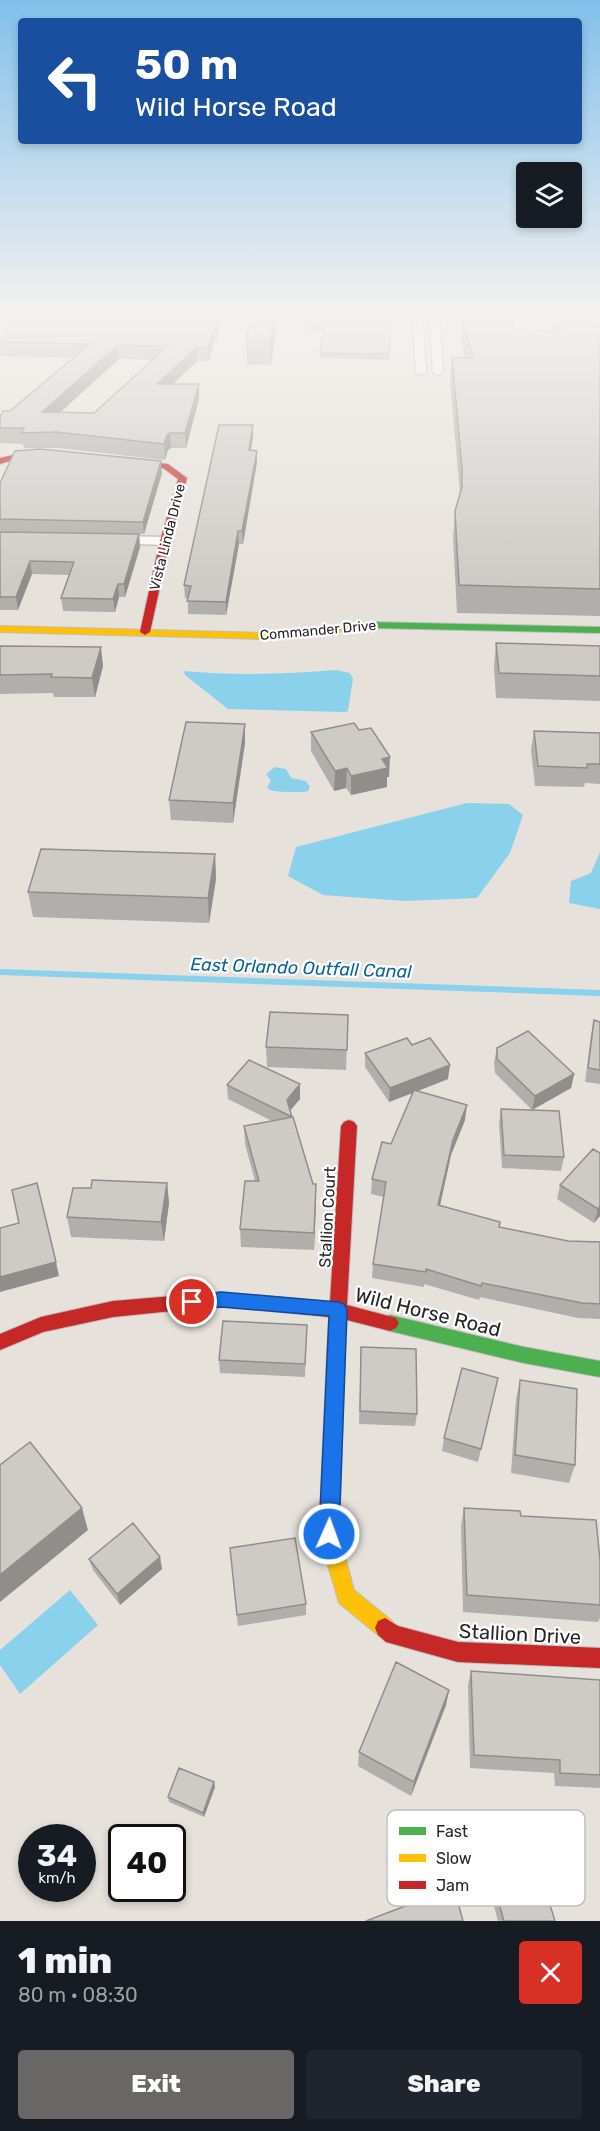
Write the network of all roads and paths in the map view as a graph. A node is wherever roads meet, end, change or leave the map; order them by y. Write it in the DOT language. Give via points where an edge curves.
graph roads {
  1 [pos="64,456"];
  2 [pos="4,459"];
  3 [pos="113,462"];
  4 [pos="106,540"];
  5 [pos="165,541"];
  6 [pos="0,629"];
  7 [pos="600,630"];
  8 [pos="145,632"];
  9 [pos="349,1126"];
  10 [pos="338,1310"];
  11 [pos="0,1342"];
  12 [pos="600,1370"];
  13 [pos="600,1658"];
  1 -- 2 [label="street" via="22,455"];
  3 -- 5 [label="street, Vista Linda Drive" via="156,465 175,470 183,478"];
  4 -- 5 [label="street"];
  5 -- 8 [label="street, Vista Linda Drive"];
  6 -- 8 [label="street, Commander Drive"];
  7 -- 8 [label="street, Commander Drive" via="370,625 261,636"];
  9 -- 10 [label="street, Stallion Court"];
  10 -- 11 [label="street, Wild Horse Road" via="221,1299 113,1310 41,1325"];
  10 -- 12 [label="street, Wild Horse Road"];
  10 -- 13 [label="street, Stallion Drive" via="329,1534 346,1596 393,1635 458,1652"];
}
